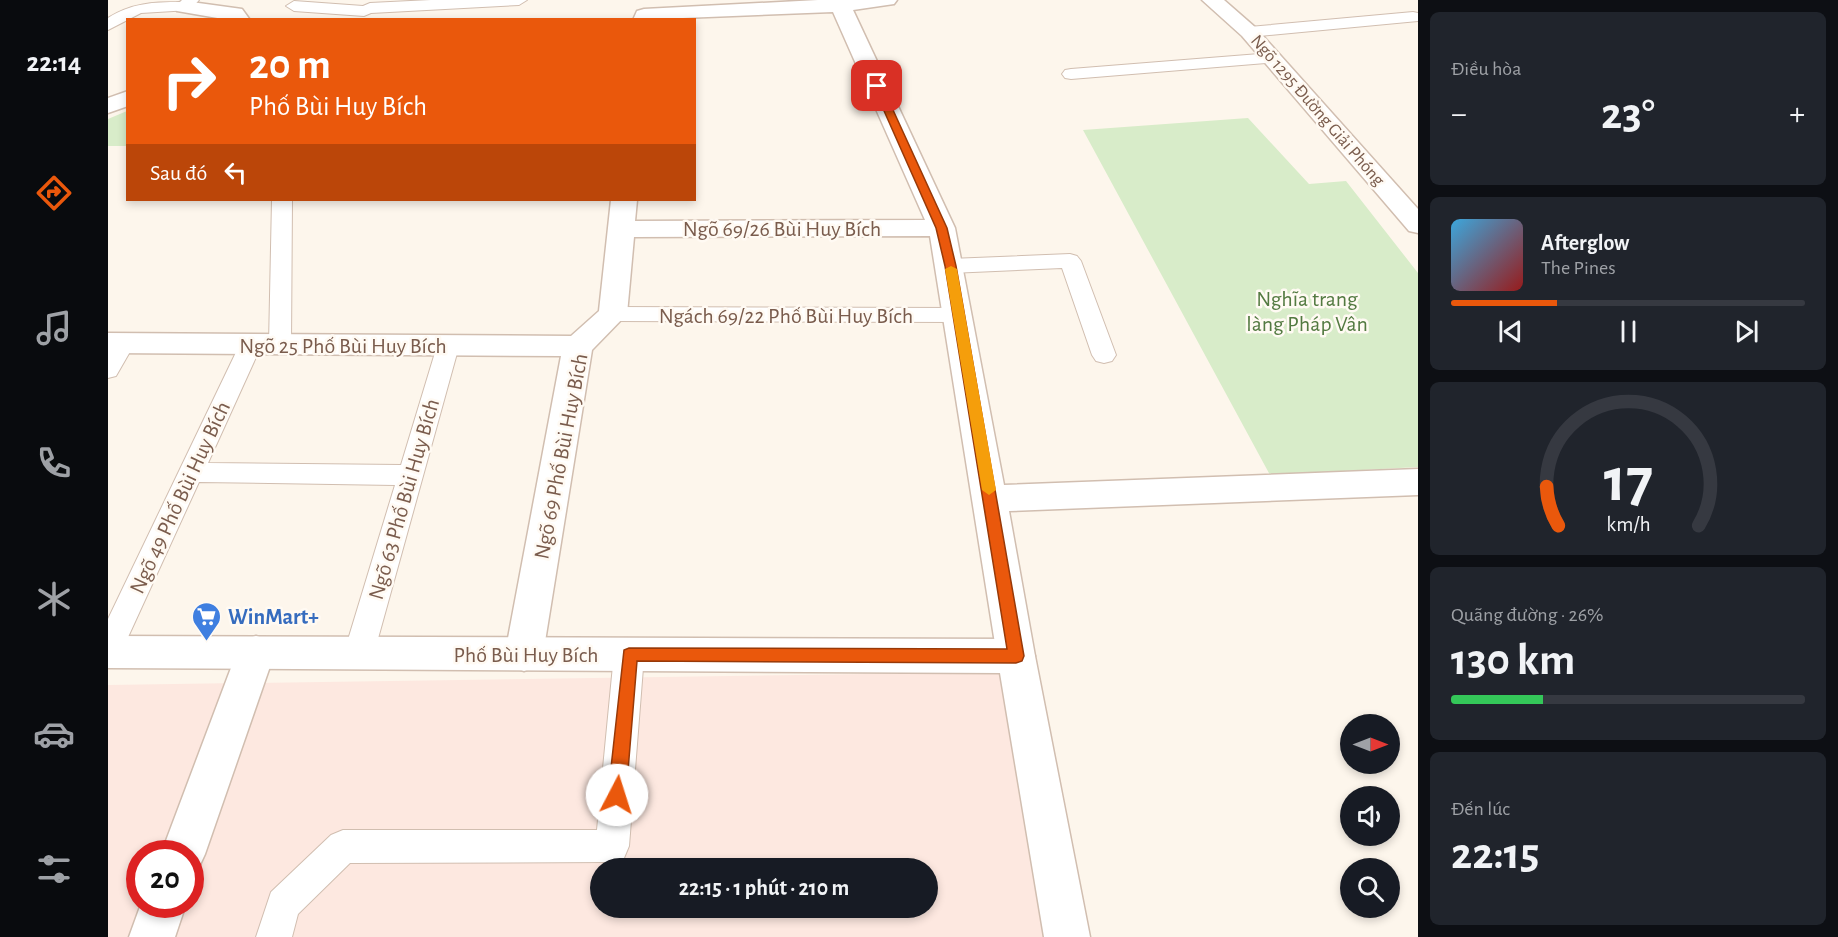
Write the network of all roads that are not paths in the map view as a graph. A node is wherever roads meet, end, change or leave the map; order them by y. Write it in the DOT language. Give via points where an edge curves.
graph roads {
  1 [pos="519,0"];
  2 [pos="887,0"];
  3 [pos="1212,0"];
  4 [pos="840,2"];
  5 [pos="187,3"];
  6 [pos="294,6"];
  7 [pos="367,10"];
  8 [pos="1413,17"];
  9 [pos="239,18"];
  10 [pos="643,18"];
  11 [pos="108,25"];
  12 [pos="1249,32"];
  13 [pos="1272,58"];
  14 [pos="1071,74"];
  15 [pos="126,99"];
  16 [pos="108,106"];
  17 [pos="282,201"];
  18 [pos="623,214"];
  19 [pos="1418,225"];
  20 [pos="942,228"];
  21 [pos="950,266"];
  22 [pos="613,314"];
  23 [pos="959,315"];
  24 [pos="116,343"];
  25 [pos="265,344"];
  26 [pos="448,346"];
  27 [pos="578,346"];
  28 [pos="1104,355"];
  29 [pos="108,370"];
  30 [pos="191,472"];
  31 [pos="411,475"];
  32 [pos="1418,482"];
  33 [pos="990,499"];
  34 [pos="108,651"];
  35 [pos="256,652"];
  36 [pos="359,653"];
  37 [pos="524,654"];
  38 [pos="629,655"];
  39 [pos="1016,656"];
  40 [pos="188,840"];
  41 [pos="159,918"];
  42 [pos="152,937"];
  43 [pos="274,937"];
  44 [pos="1067,937"];
  1 -- 7 [label="lane"];
  2 -- 4 [label="street"];
  3 -- 12 [label="street, Ngõ 1295 Đường Giải Phóng"];
  4 -- 10 [label="street"];
  4 -- 20 [label="street"];
  5 -- 9 [label="street" via="235,13"];
  5 -- 11 [label="lane" via="139,7"];
  6 -- 7 [label="lane"];
  8 -- 12 [label="lane"];
  12 -- 13 [label="street, Ngõ 1295 Đường Giải Phóng"];
  13 -- 14 [label="lane"];
  13 -- 19 [label="street, Ngõ 1295 Đường Giải Phóng"];
  15 -- 16 [label="street"];
  17 -- 25 [label="lane"];
  18 -- 20 [label="street, Ngõ 69/26 Bùi Huy Bích"];
  18 -- 22 [label="street"];
  20 -- 21 [label="street"];
  21 -- 23 [label="street"];
  21 -- 28 [label="lane" via="1070,261"];
  22 -- 23 [label="lane, Ngách 69/22 Phố Bùi Huy Bích"];
  22 -- 27 [label="street, Ngõ 69 Phố Bùi Huy Bích"];
  23 -- 33 [label="street"];
  24 -- 25 [label="street, Ngõ 25 Phố Bùi Huy Bích"];
  24 -- 29 [label="lane"];
  25 -- 26 [label="street, Ngõ 25 Phố Bùi Huy Bích"];
  25 -- 30 [label="lane, Ngõ 49 Phố Bùi Huy Bích"];
  26 -- 27 [label="street, Ngõ 25 Phố Bùi Huy Bích"];
  26 -- 31 [label="lane, Ngõ 63 Phố Bùi Huy Bích"];
  27 -- 37 [label="street, Ngõ 69 Phố Bùi Huy Bích"];
  30 -- 31 [label="lane"];
  30 -- 34 [label="lane, Ngõ 49 Phố Bùi Huy Bích"];
  31 -- 36 [label="lane, Ngõ 63 Phố Bùi Huy Bích"];
  32 -- 33 [label="street"];
  33 -- 39 [label="street"];
  34 -- 35 [label="street, Phố Bùi Huy Bích"];
  35 -- 36 [label="street, Phố Bùi Huy Bích"];
  35 -- 40 [label="street"];
  36 -- 37 [label="street, Phố Bùi Huy Bích"];
  37 -- 38 [label="street, Phố Bùi Huy Bích"];
  38 -- 39 [label="street, Phố Bùi Huy Bích"];
  38 -- 43 [label="lane" via="612,846 343,847 283,904"];
  39 -- 44 [label="street"];
  41 -- 42 [label="street"];
}
